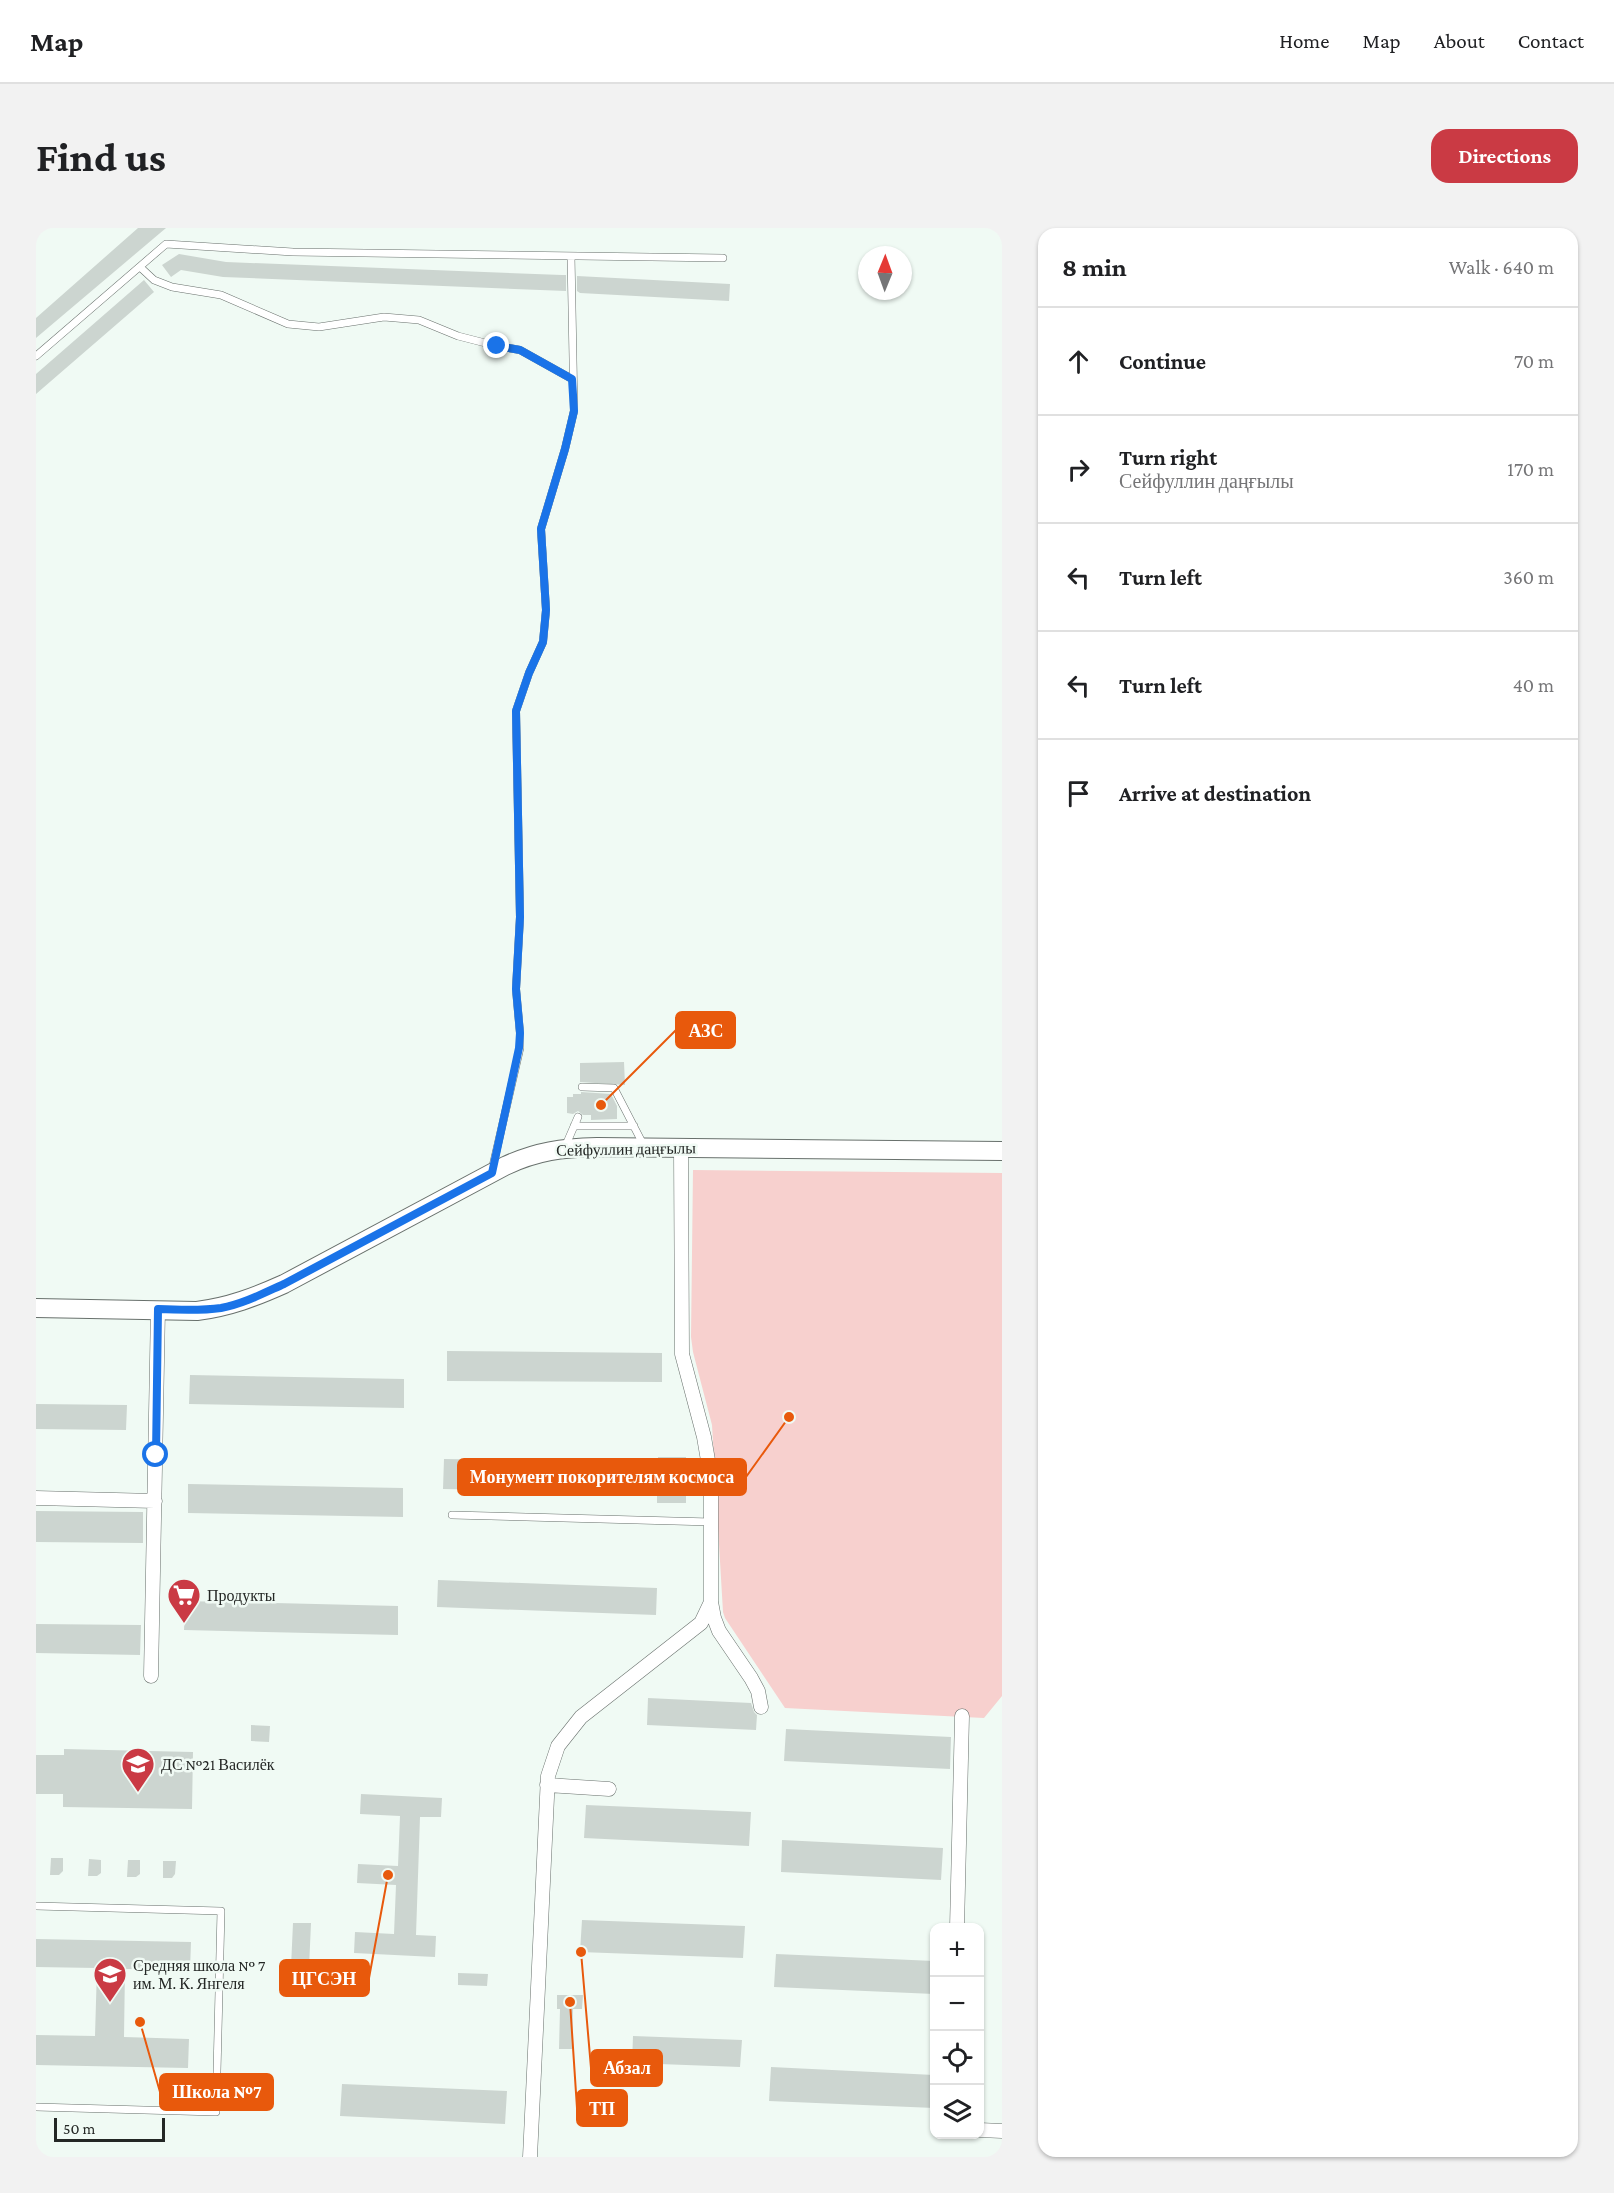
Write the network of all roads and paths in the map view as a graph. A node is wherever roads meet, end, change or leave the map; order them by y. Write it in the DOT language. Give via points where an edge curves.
graph roads {
  1 [pos="571,256"];
  2 [pos="723,258"];
  3 [pos="140,267"];
  4 [pos="36,356"];
  5 [pos="572,379"];
  6 [pos="582,1087"];
  7 [pos="578,1117"];
  8 [pos="574,1126"];
  9 [pos="634,1126"];
  10 [pos="564,1148"];
  11 [pos="645,1148"];
  12 [pos="681,1148"];
  13 [pos="1002,1151"];
  14 [pos="492,1173"];
  15 [pos="36,1308"];
  16 [pos="158,1309"];
  17 [pos="36,1498"];
  18 [pos="155,1501"];
  19 [pos="452,1515"];
  20 [pos="711,1522"];
  21 [pos="711,1602"];
  22 [pos="151,1677"];
  23 [pos="761,1707"];
  24 [pos="962,1716"];
  25 [pos="547,1785"];
  26 [pos="609,1789"];
  27 [pos="36,1906"];
  28 [pos="957,1923"];
  29 [pos="36,2107"];
  30 [pos="984,2130"];
  31 [pos="1002,2131"];
  32 [pos="530,2157"];
  1 -- 2 [label="lane"];
  1 -- 3 [label="lane" via="293,252 166,244"];
  1 -- 5 [label="lane"];
  3 -- 4 [label="lane"];
  3 -- 5 [label="lane" via="154,280 172,287 221,295 288,324 319,327 384,316 419,320 458,336 520,350"];
  5 -- 14 [label="lane" via="574,411 541,529 546,610 543,642 516,711 520,917 516,989 520,1033"];
  6 -- 9 [label="lane" via="614,1088"];
  7 -- 8 [label="lane"];
  8 -- 9 [label="lane"];
  8 -- 10 [label="lane"];
  9 -- 11 [label="lane"];
  10 -- 11 [label="street, Сейфуллин даңғылы"];
  10 -- 14 [label="street, Сейфуллин даңғылы" via="526,1156"];
  11 -- 12 [label="street, Сейфуллин даңғылы"];
  12 -- 13 [label="street, Сейфуллин даңғылы"];
  12 -- 20 [label="street" via="682,1354 709,1458"];
  14 -- 16 [label="street, Сейфуллин даңғылы" via="250,1299 197,1311"];
  15 -- 16 [label="street, Сейфуллин даңғылы"];
  16 -- 18 [label="street"];
  17 -- 18 [label="street"];
  18 -- 22 [label="street"];
  19 -- 20 [label="lane"];
  20 -- 21 [label="street"];
  21 -- 23 [label="street" via="719,1631 752,1678"];
  21 -- 25 [label="street" via="701,1623 581,1717 558,1746 550,1763"];
  24 -- 28 [label="street"];
  25 -- 26 [label="street"];
  25 -- 32 [label="street"];
  27 -- 29 [label="lane" via="221,1911 216,2112"];
  30 -- 31 [label="street"];
}
